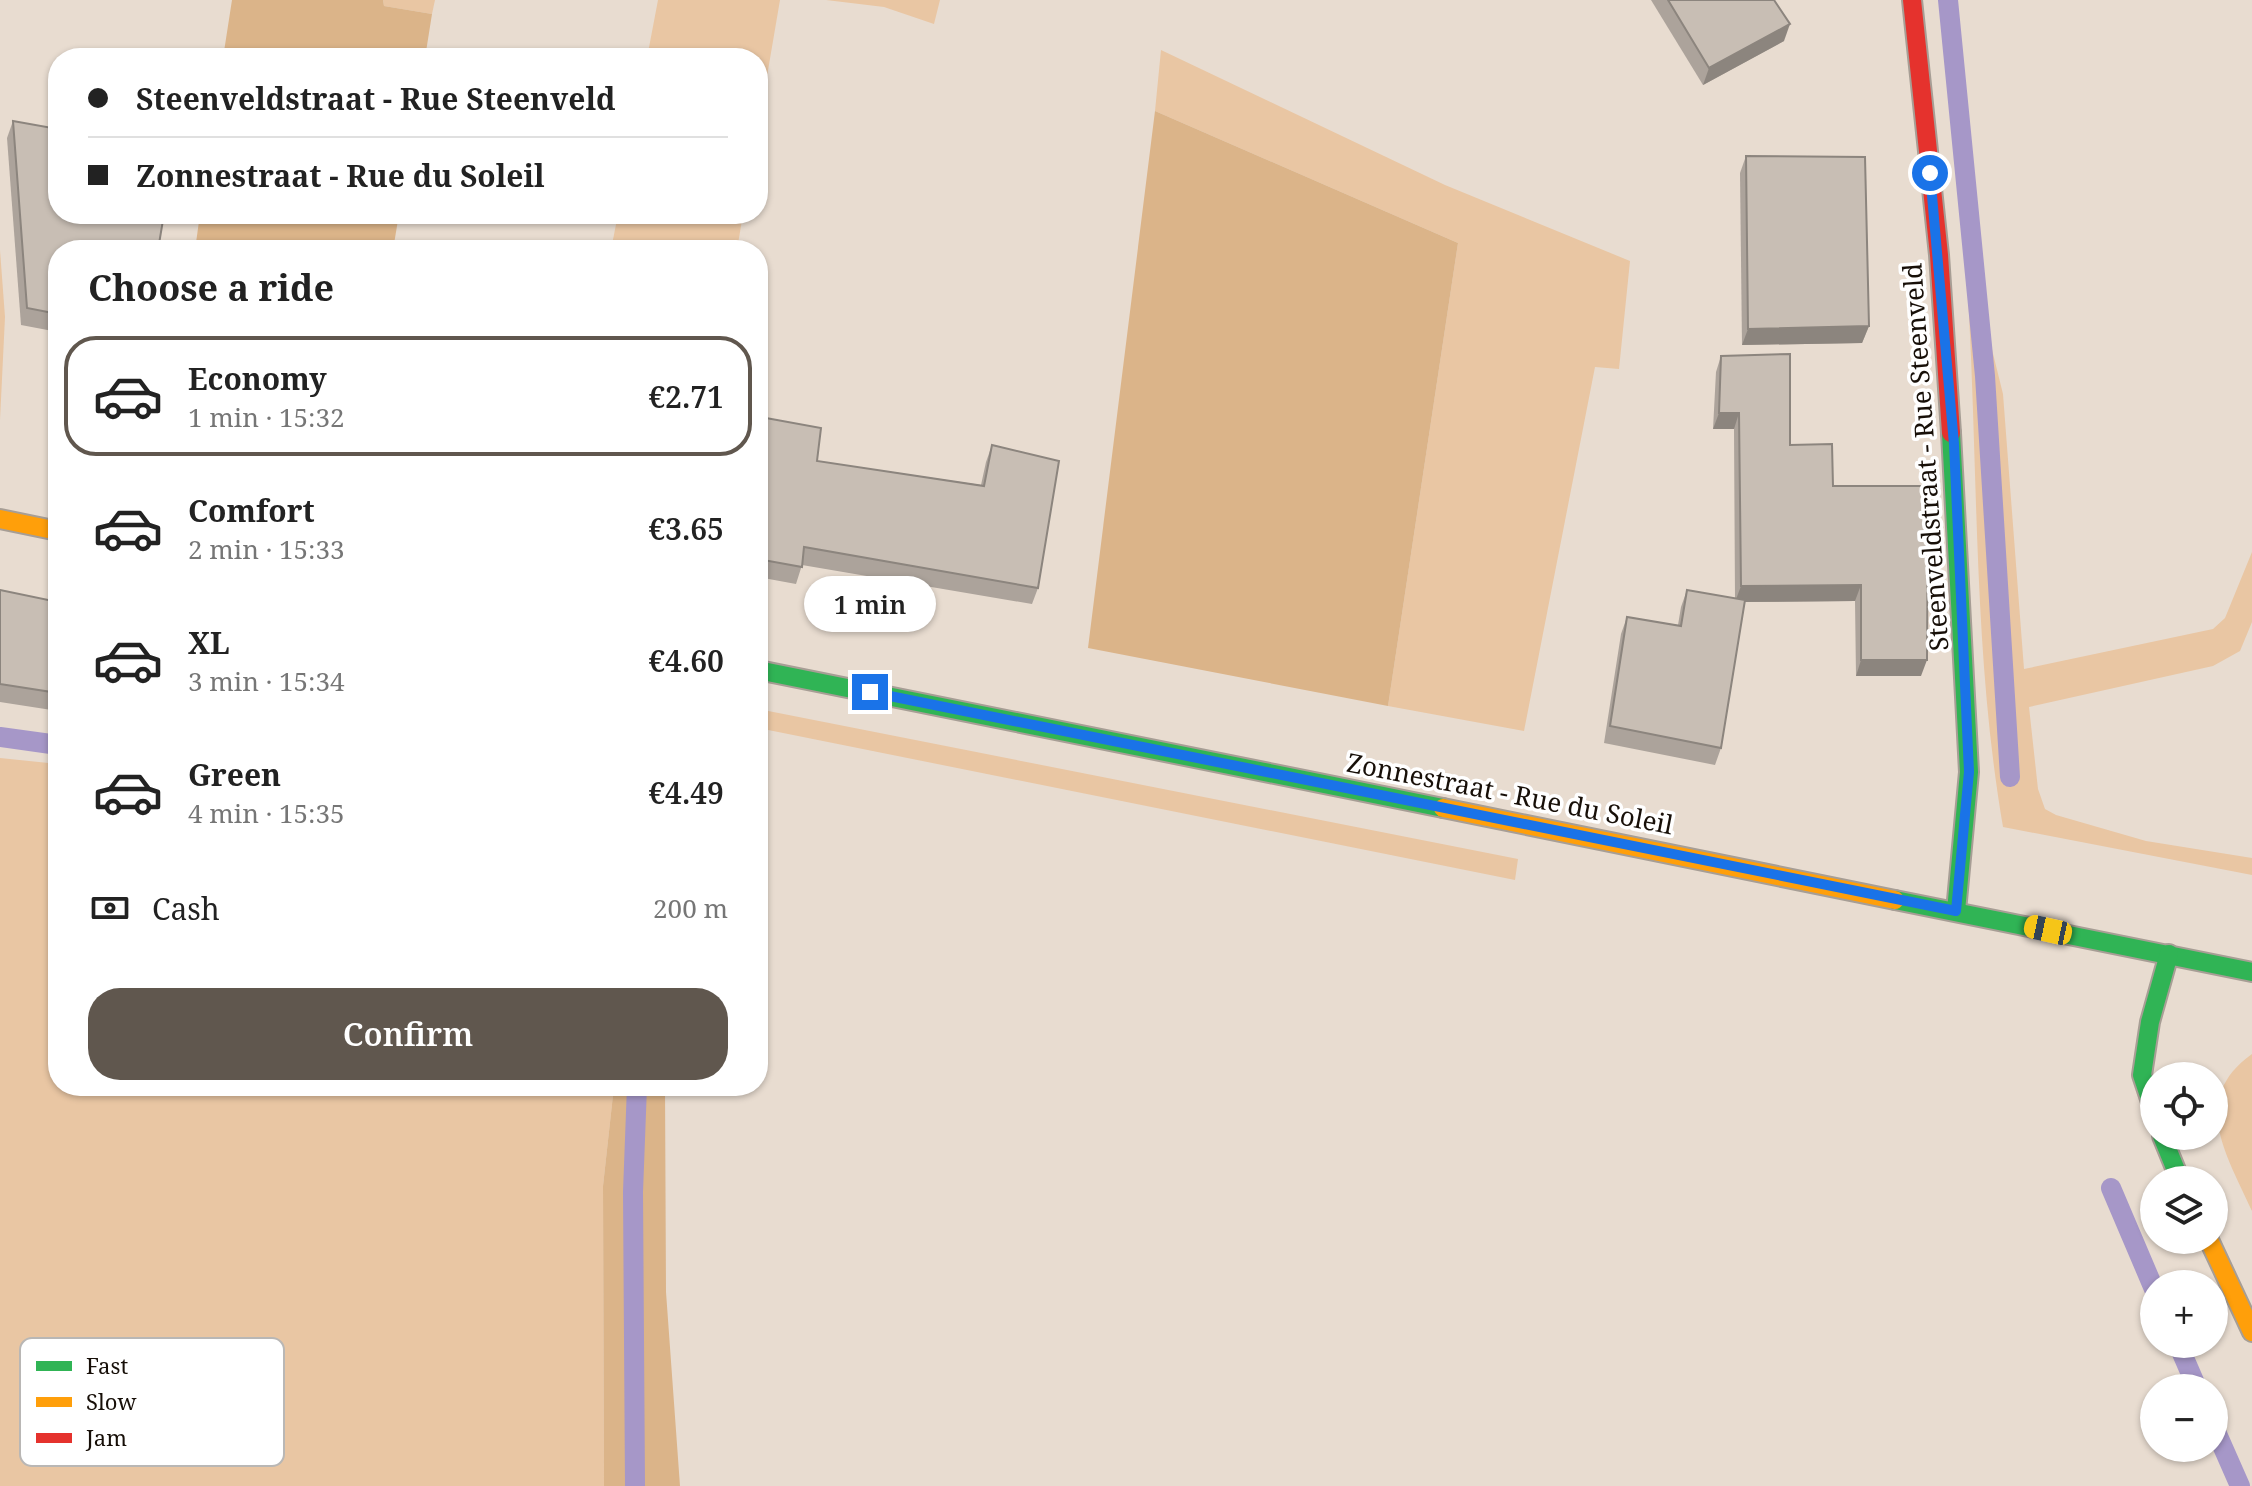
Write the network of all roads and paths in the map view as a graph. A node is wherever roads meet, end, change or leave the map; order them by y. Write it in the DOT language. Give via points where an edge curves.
graph roads {
  1 [pos="1912,0"];
  2 [pos="0,519"];
  3 [pos="48,529"];
  4 [pos="768,672"];
  5 [pos="1956,911"];
  6 [pos="2169,954"];
  7 [pos="2252,972"];
  8 [pos="2144,1062"];
  9 [pos="2216,1254"];
  10 [pos="2252,1332"];
  1 -- 5 [label="main road, Steenveldstraat - Rue Steenveld" via="1939,255 1962,589 1969,772"];
  2 -- 3 [label="main road"];
  4 -- 5 [label="main road, Zonnestraat - Rue du Soleil"];
  5 -- 6 [label="main road, Zonnestraat - Rue du Soleil"];
  6 -- 7 [label="main road, Zonnestraat - Rue du Soleil"];
  6 -- 8 [label="main road"];
  9 -- 10 [label="main road"];
}
